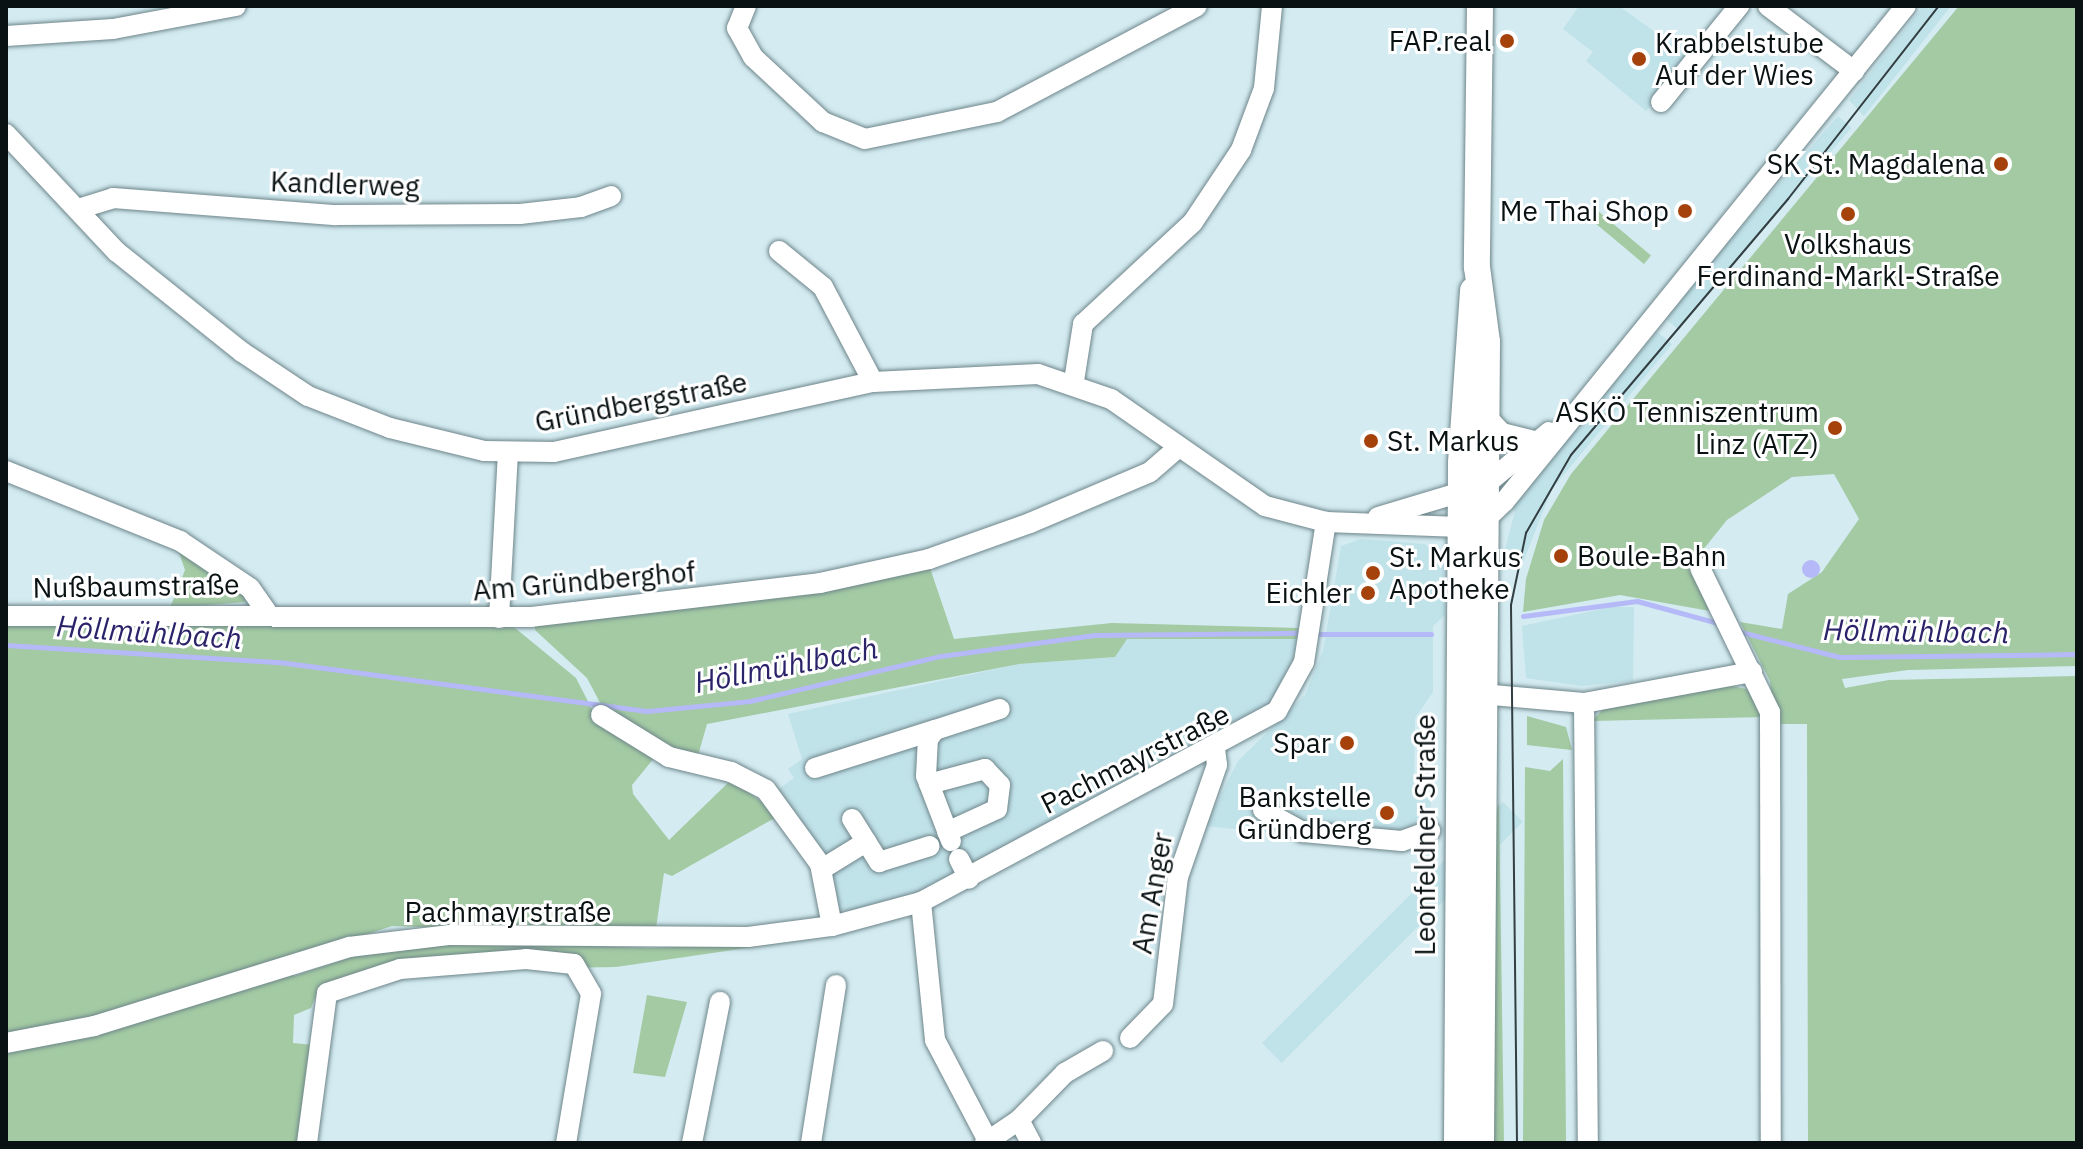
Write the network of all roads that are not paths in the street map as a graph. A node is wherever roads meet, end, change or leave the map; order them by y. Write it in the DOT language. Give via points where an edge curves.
graph roads {
  1 [pos="236,6"];
  2 [pos="746,6"];
  3 [pos="1197,6"];
  4 [pos="1272,6"];
  5 [pos="1480,6"];
  6 [pos="1739,6"];
  7 [pos="1768,6"];
  8 [pos="1906,6"];
  9 [pos="6,36"];
  10 [pos="1854,71"];
  11 [pos="1661,102"];
  12 [pos="6,134"];
  13 [pos="611,196"];
  14 [pos="78,209"];
  15 [pos="779,251"];
  16 [pos="1477,267"];
  17 [pos="1074,381"];
  18 [pos="873,382"];
  19 [pos="1486,416"];
  20 [pos="1560,426"];
  21 [pos="1534,441"];
  22 [pos="1178,448"];
  23 [pos="508,454"];
  24 [pos="6,471"];
  25 [pos="1485,485"];
  26 [pos="1461,497"];
  27 [pos="1326,522"];
  28 [pos="1352,522"];
  29 [pos="1472,524"];
  30 [pos="1700,568"];
  31 [pos="267,612"];
  32 [pos="6,616"];
  33 [pos="499,618"];
  34 [pos="1752,672"];
  35 [pos="1481,694"];
  36 [pos="1584,703"];
  37 [pos="1000,709"];
  38 [pos="601,715"];
  39 [pos="935,730"];
  40 [pos="883,746"];
  41 [pos="1215,749"];
  42 [pos="815,768"];
  43 [pos="927,780"];
  44 [pos="1263,810"];
  45 [pos="852,819"];
  46 [pos="1430,831"];
  47 [pos="866,842"];
  48 [pos="952,844"];
  49 [pos="930,846"];
  50 [pos="822,869"];
  51 [pos="969,879"];
  52 [pos="921,902"];
  53 [pos="832,926"];
  54 [pos="836,985"];
  55 [pos="720,1002"];
  56 [pos="1130,1038"];
  57 [pos="6,1043"];
  58 [pos="1103,1051"];
  59 [pos="1019,1120"];
  60 [pos="986,1142"];
  61 [pos="307,1143"];
  62 [pos="566,1143"];
  63 [pos="692,1143"];
  64 [pos="811,1143"];
  65 [pos="1031,1143"];
  66 [pos="1457,1143"];
  67 [pos="1481,1143"];
  68 [pos="1588,1143"];
  69 [pos="1771,1143"];
  1 -- 9 [label="street" via="113,29"];
  2 -- 3 [label="street" via="737,28 753,57 823,122 865,139 997,112"];
  4 -- 17 [label="street" via="1267,75 1241,150 1193,222 1083,324"];
  5 -- 16 [label="main road, Leonfeldner Straße"];
  6 -- 11 [label="street"];
  7 -- 10 [label="street"];
  8 -- 10 [label="street"];
  10 -- 20 [label="street"];
  12 -- 14 [label="street, Gründbergstraße"];
  13 -- 14 [label="street, Kandlerweg" via="581,207 520,214 336,215 113,198"];
  14 -- 23 [label="street, Gründbergstraße" via="157,286 298,391 360,419"];
  15 -- 18 [label="street" via="823,287"];
  16 -- 19 [label="main road, Leonfeldner Straße" via="1487,342"];
  16 -- 26 [label="main road, Leonfeldner Straße" via="1464,344"];
  17 -- 18 [label="street, Gründbergstraße" via="986,373"];
  17 -- 22 [label="street, Gründbergstraße"];
  18 -- 23 [label="street, Gründbergstraße" via="584,446"];
  19 -- 21 [label="street" via="1502,433"];
  19 -- 25 [label="main road, Leonfeldner Straße"];
  20 -- 21 [label="street"];
  20 -- 29 [label="street"];
  21 -- 25 [label="street"];
  22 -- 27 [label="street, Gründbergstraße" via="1265,506"];
  22 -- 33 [label="street, Am Gründberghof" via="1150,472 1043,518 896,568 661,605"];
  23 -- 33 [label="street"];
  24 -- 31 [label="street" via="180,541 250,588"];
  25 -- 26 [label="street"];
  25 -- 29 [label="main road, Leonfeldner Straße"];
  26 -- 28 [label="street, Gründbergstraße"];
  26 -- 29 [label="main road, Leonfeldner Straße"];
  27 -- 28 [label="street, Gründbergstraße"];
  27 -- 41 [label="street, Pachmayrstraße" via="1311,632 1277,711"];
  28 -- 29 [label="street, Gründbergstraße"];
  29 -- 35 [label="main road, Leonfeldner Straße"];
  29 -- 66 [label="main road, Leonfeldner Straße"];
  30 -- 34 [label="street"];
  31 -- 32 [label="street, Nußbaumstraße"];
  31 -- 33 [label="street, Am Gründberghof" via="360,622"];
  34 -- 36 [label="street"];
  34 -- 69 [label="street" via="1770,722"];
  35 -- 36 [label="street"];
  35 -- 67 [label="main road, Leonfeldner Straße"];
  36 -- 68 [label="street"];
  37 -- 39 [label="street"];
  38 -- 50 [label="street" via="669,757 760,786"];
  39 -- 40 [label="street"];
  39 -- 43 [label="street"];
  40 -- 42 [label="street"];
  40 -- 43 [label="street" via="901,750"];
  41 -- 51 [label="street, Pachmayrstraße"];
  41 -- 56 [label="street, Am Anger" via="1217,765 1178,877 1163,1004"];
  43 -- 48 [label="street"];
  43 -- 48 [label="street" via="985,769 1000,785 997,809"];
  44 -- 46 [label="street" via="1303,832 1402,841"];
  45 -- 47 [label="street"];
  47 -- 49 [label="street" via="879,862"];
  47 -- 50 [label="street"];
  48 -- 51 [label="street"];
  50 -- 53 [label="street"];
  51 -- 52 [label="street, Pachmayrstraße"];
  52 -- 53 [label="street, Pachmayrstraße"];
  52 -- 60 [label="street" via="935,1040"];
  53 -- 57 [label="street, Pachmayrstraße" via="702,940 450,935 349,947 94,1026"];
  54 -- 64 [label="street"];
  55 -- 63 [label="street"];
  58 -- 59 [label="street" via="1054,1081"];
  59 -- 60 [label="street"];
  59 -- 65 [label="street"];
  61 -- 62 [label="street" via="327,993 400,969 526,959 574,964 591,994"];
}
